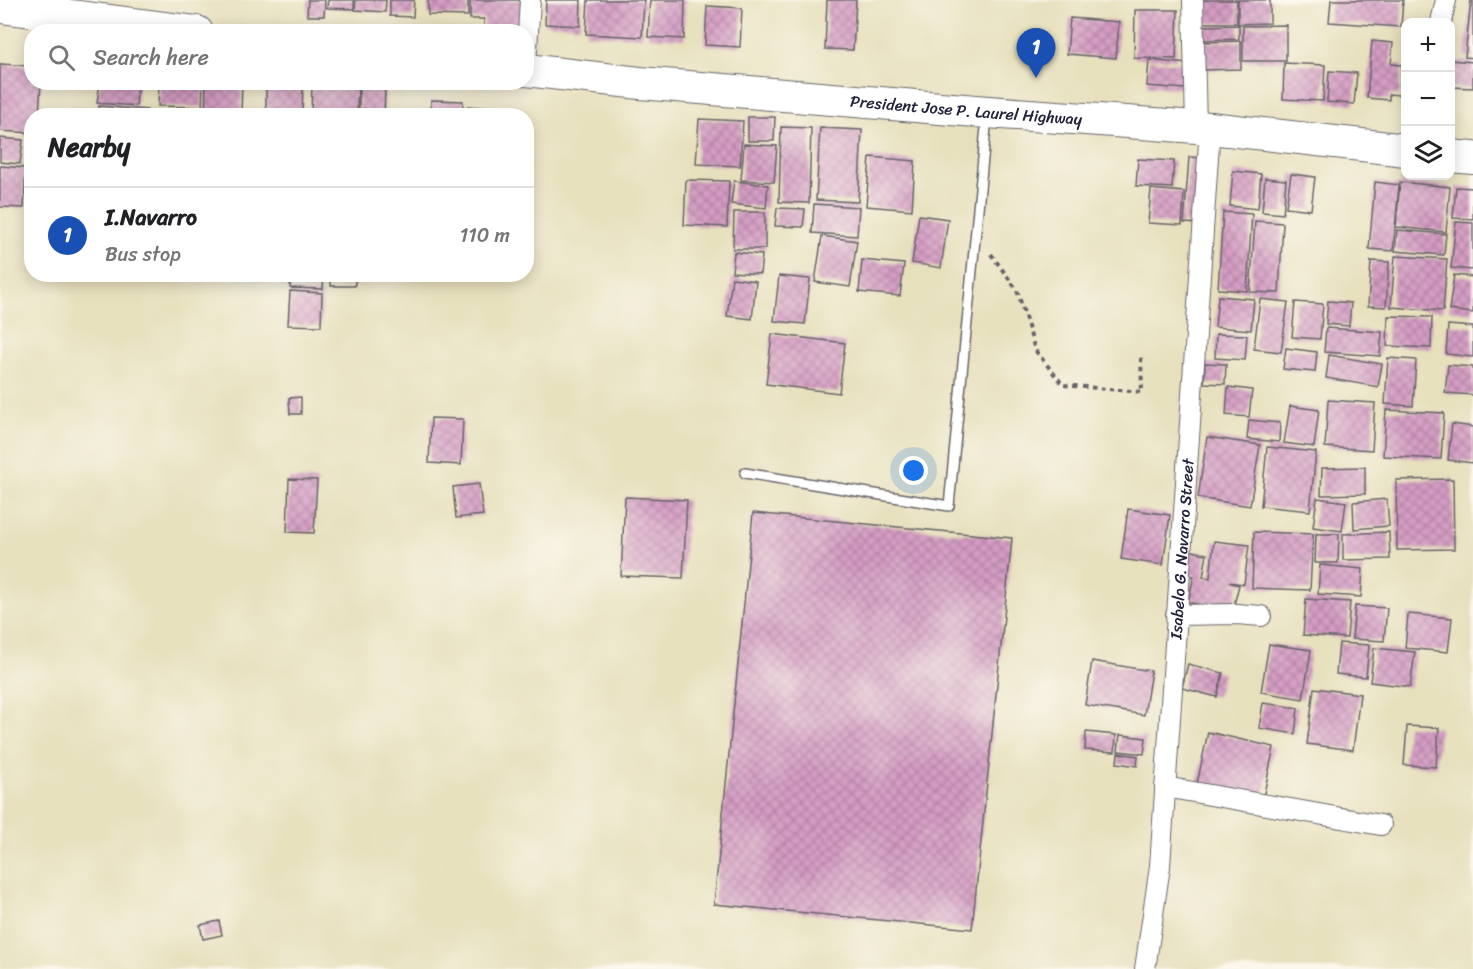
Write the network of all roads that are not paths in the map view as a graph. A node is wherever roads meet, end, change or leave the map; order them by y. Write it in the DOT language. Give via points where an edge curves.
graph roads {
  1 [pos="531,0"];
  2 [pos="1193,0"];
  3 [pos="1446,0"];
  4 [pos="0,7"];
  5 [pos="1442,18"];
  6 [pos="133,24"];
  7 [pos="529,24"];
  8 [pos="534,71"];
  9 [pos="988,112"];
  10 [pos="1203,127"];
  11 [pos="1401,149"];
  12 [pos="1455,156"];
  13 [pos="1473,158"];
  14 [pos="745,473"];
  15 [pos="1176,615"];
  16 [pos="1261,616"];
  17 [pos="1165,787"];
  18 [pos="1381,825"];
  19 [pos="1145,969"];
  1 -- 7 [label="street"];
  2 -- 10 [label="street, Isabelo G. Navarro Street"];
  3 -- 5 [label="street"];
  4 -- 6 [label="highway"];
  8 -- 9 [label="highway, President Jose P. Laurel Highway"];
  9 -- 10 [label="highway, President Jose P. Laurel Highway"];
  9 -- 14 [label="lane" via="949,506"];
  10 -- 11 [label="highway, President Jose P. Laurel Highway"];
  10 -- 15 [label="street, Isabelo G. Navarro Street"];
  12 -- 13 [label="highway"];
  15 -- 16 [label="street"];
  15 -- 17 [label="street, Isabelo G. Navarro Street"];
  17 -- 18 [label="street"];
  17 -- 19 [label="street, Isabelo G. Navarro Street" via="1160,866"];
}
